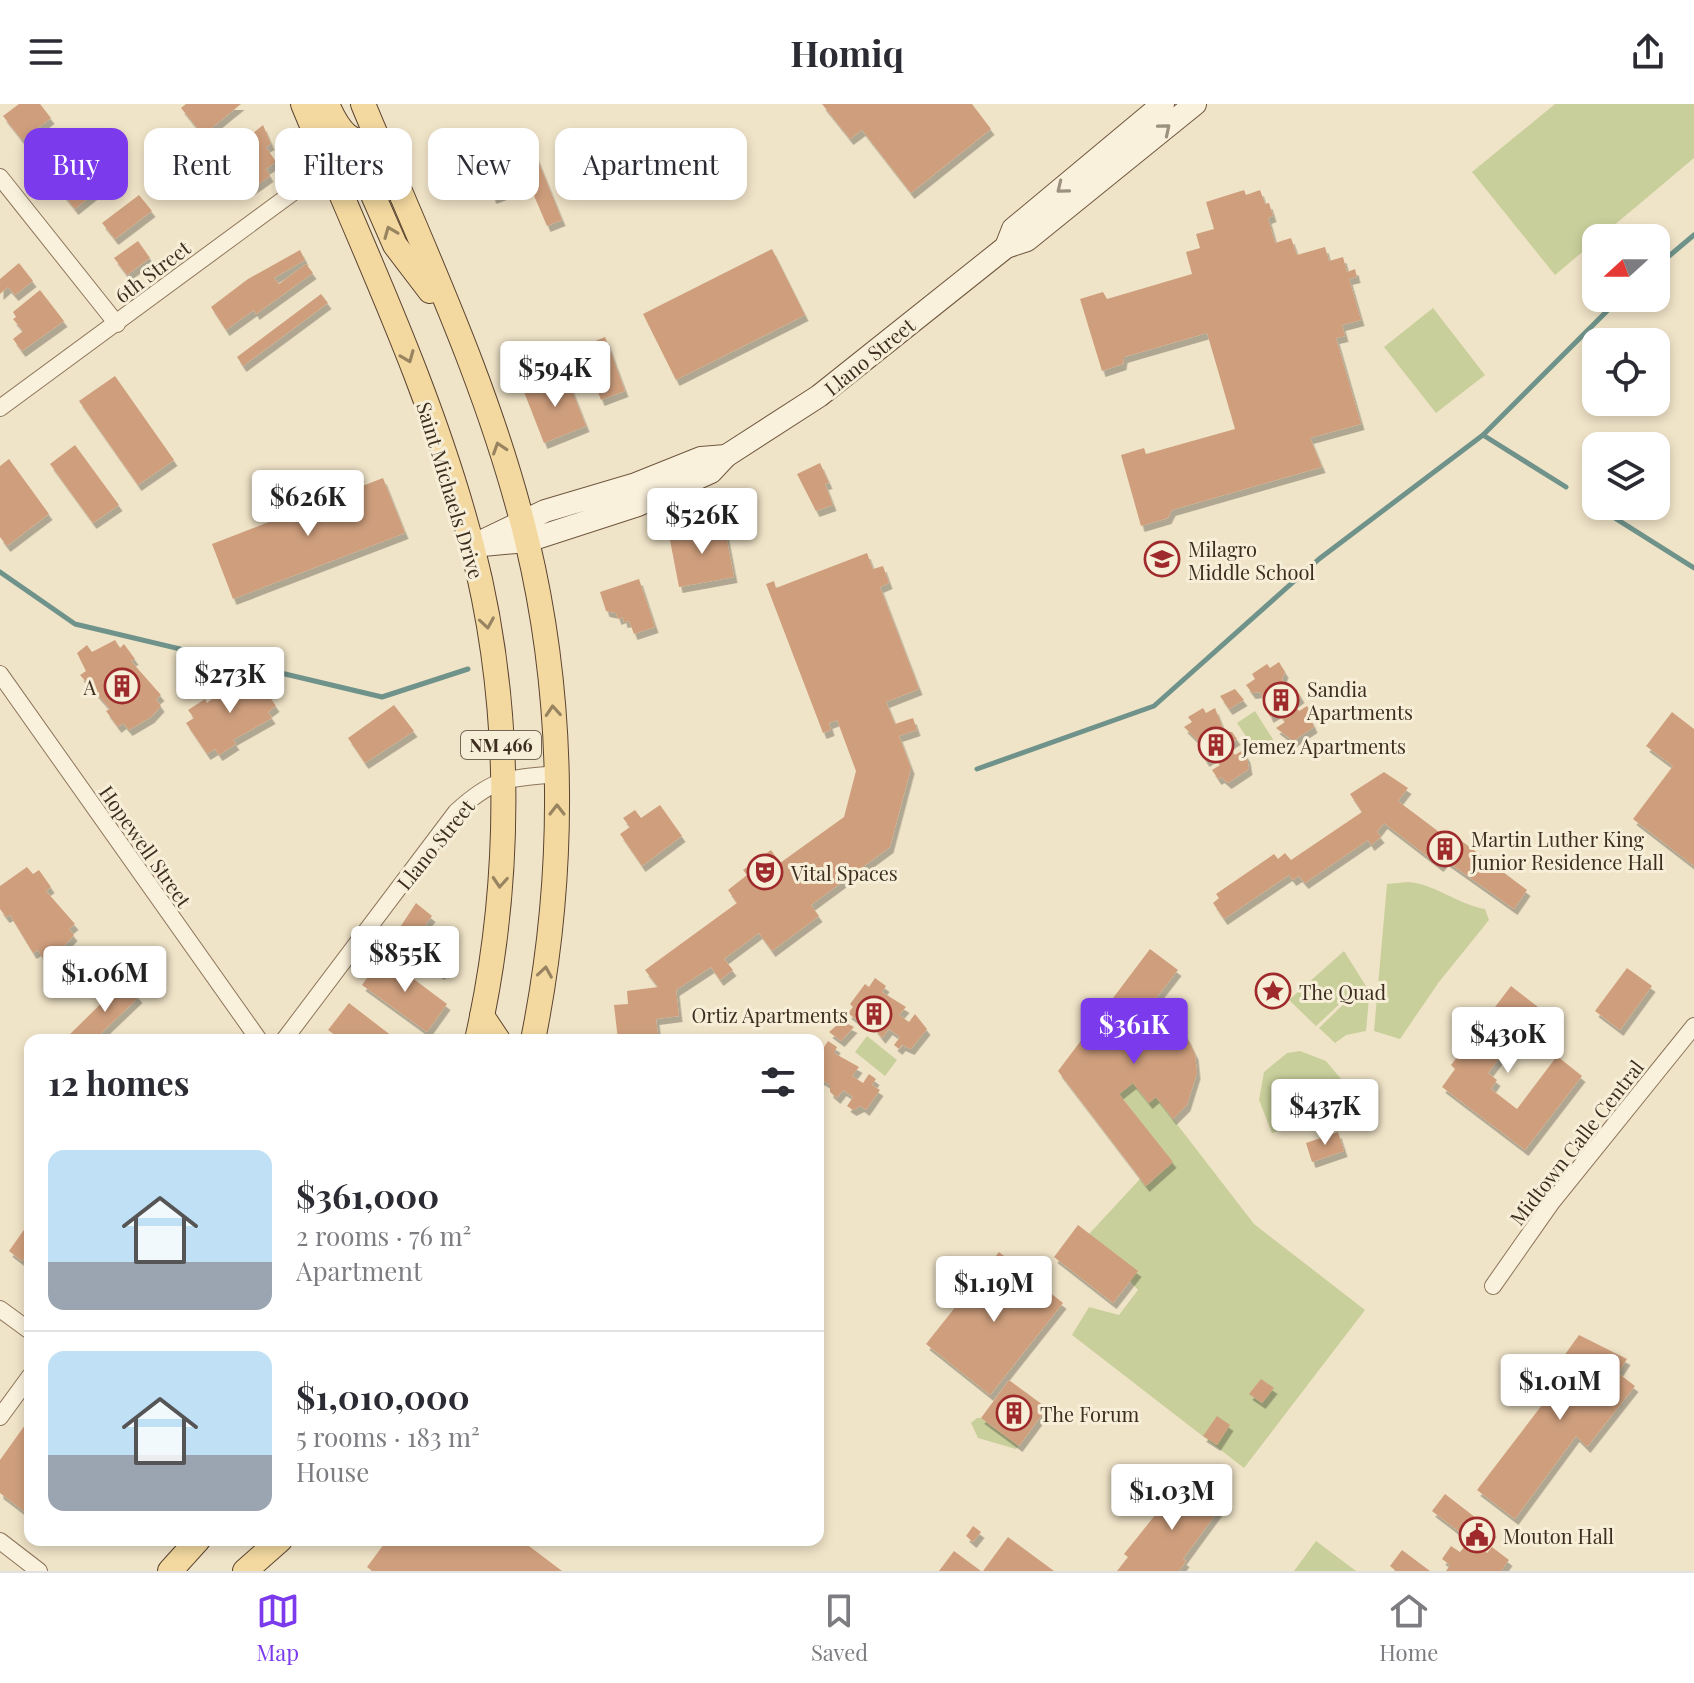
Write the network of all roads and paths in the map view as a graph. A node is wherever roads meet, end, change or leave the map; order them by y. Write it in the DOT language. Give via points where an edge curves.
graph roads {
  1 [pos="303,104"];
  2 [pos="327,104"];
  3 [pos="363,104"];
  4 [pos="1163,104"];
  5 [pos="1195,104"];
  6 [pos="313,128"];
  7 [pos="337,128"];
  8 [pos="372,128"];
  9 [pos="1134,151"];
  10 [pos="0,177"];
  11 [pos="283,200"];
  12 [pos="343,200"];
  13 [pos="375,200"];
  14 [pos="402,200"];
  15 [pos="451,318"];
  16 [pos="117,324"];
  17 [pos="0,408"];
  18 [pos="524,532"];
  19 [pos="472,546"];
  20 [pos="0,674"];
  21 [pos="557,774"];
  22 [pos="502,779"];
  23 [pos="1694,1026"];
  24 [pos="255,1034"];
  25 [pos="289,1034"];
  26 [pos="482,1034"];
  27 [pos="534,1034"];
  28 [pos="1493,1286"];
  29 [pos="0,1309"];
  30 [pos="24,1327"];
  31 [pos="24,1384"];
  32 [pos="0,1417"];
  33 [pos="0,1541"];
  34 [pos="193,1546"];
  35 [pos="249,1546"];
  36 [pos="274,1546"];
  37 [pos="277,1546"];
  38 [pos="39,1571"];
  39 [pos="170,1571"];
  40 [pos="229,1571"];
  41 [pos="245,1571"];
  42 [pos="260,1571"];
  1 -- 6 [label="main road, Saint Michaels Drive / NM 466"];
  2 -- 7 [label="main road"];
  3 -- 8 [label="main road, NM 466"];
  4 -- 9 [label="street, Llano Street"];
  9 -- 5 [label="street, Llano Street, one-way"];
  9 -- 18 [label="street, Llano Street" via="1027,240 1006,247 819,396 726,456 701,458"];
  10 -- 16 [label="street"];
  11 -- 16 [label="street, 6th Street"];
  12 -- 19 [label="main road, Saint Michaels Drive / NM 466, one-way" via="437,434"];
  15 -- 13 [label="main road, one-way" via="395,245"];
  14 -- 15 [label="main road, NM 466"];
  18 -- 15 [label="main road, NM 466, one-way" via="480,389"];
  16 -- 17 [label="street, 6th Street"];
  18 -- 19 [label="street, Llano Street"];
  21 -- 18 [label="main road, NM 466, one-way" via="547,649"];
  19 -- 22 [label="main road, Saint Michaels Drive / NM 466, one-way" via="499,709"];
  20 -- 24 [label="street, Hopewell Street"];
  21 -- 22 [label="street, Llano Street"];
  27 -- 21 [label="main road, NM 466, one-way" via="554,903"];
  22 -- 25 [label="street, Llano Street" via="483,787 456,812"];
  22 -- 26 [label="main road, Saint Michaels Drive / NM 466, one-way" via="500,887"];
  23 -- 28 [label="street, Midtown Calle Central" via="1552,1202"];
  29 -- 30 [label="street"];
  31 -- 32 [label="street"];
  33 -- 38 [label="street"];
  34 -- 39 [label="main road"];
  35 -- 40 [label="main road"];
  36 -- 41 [label="main road"];
  37 -- 42 [label="main road"];
}
